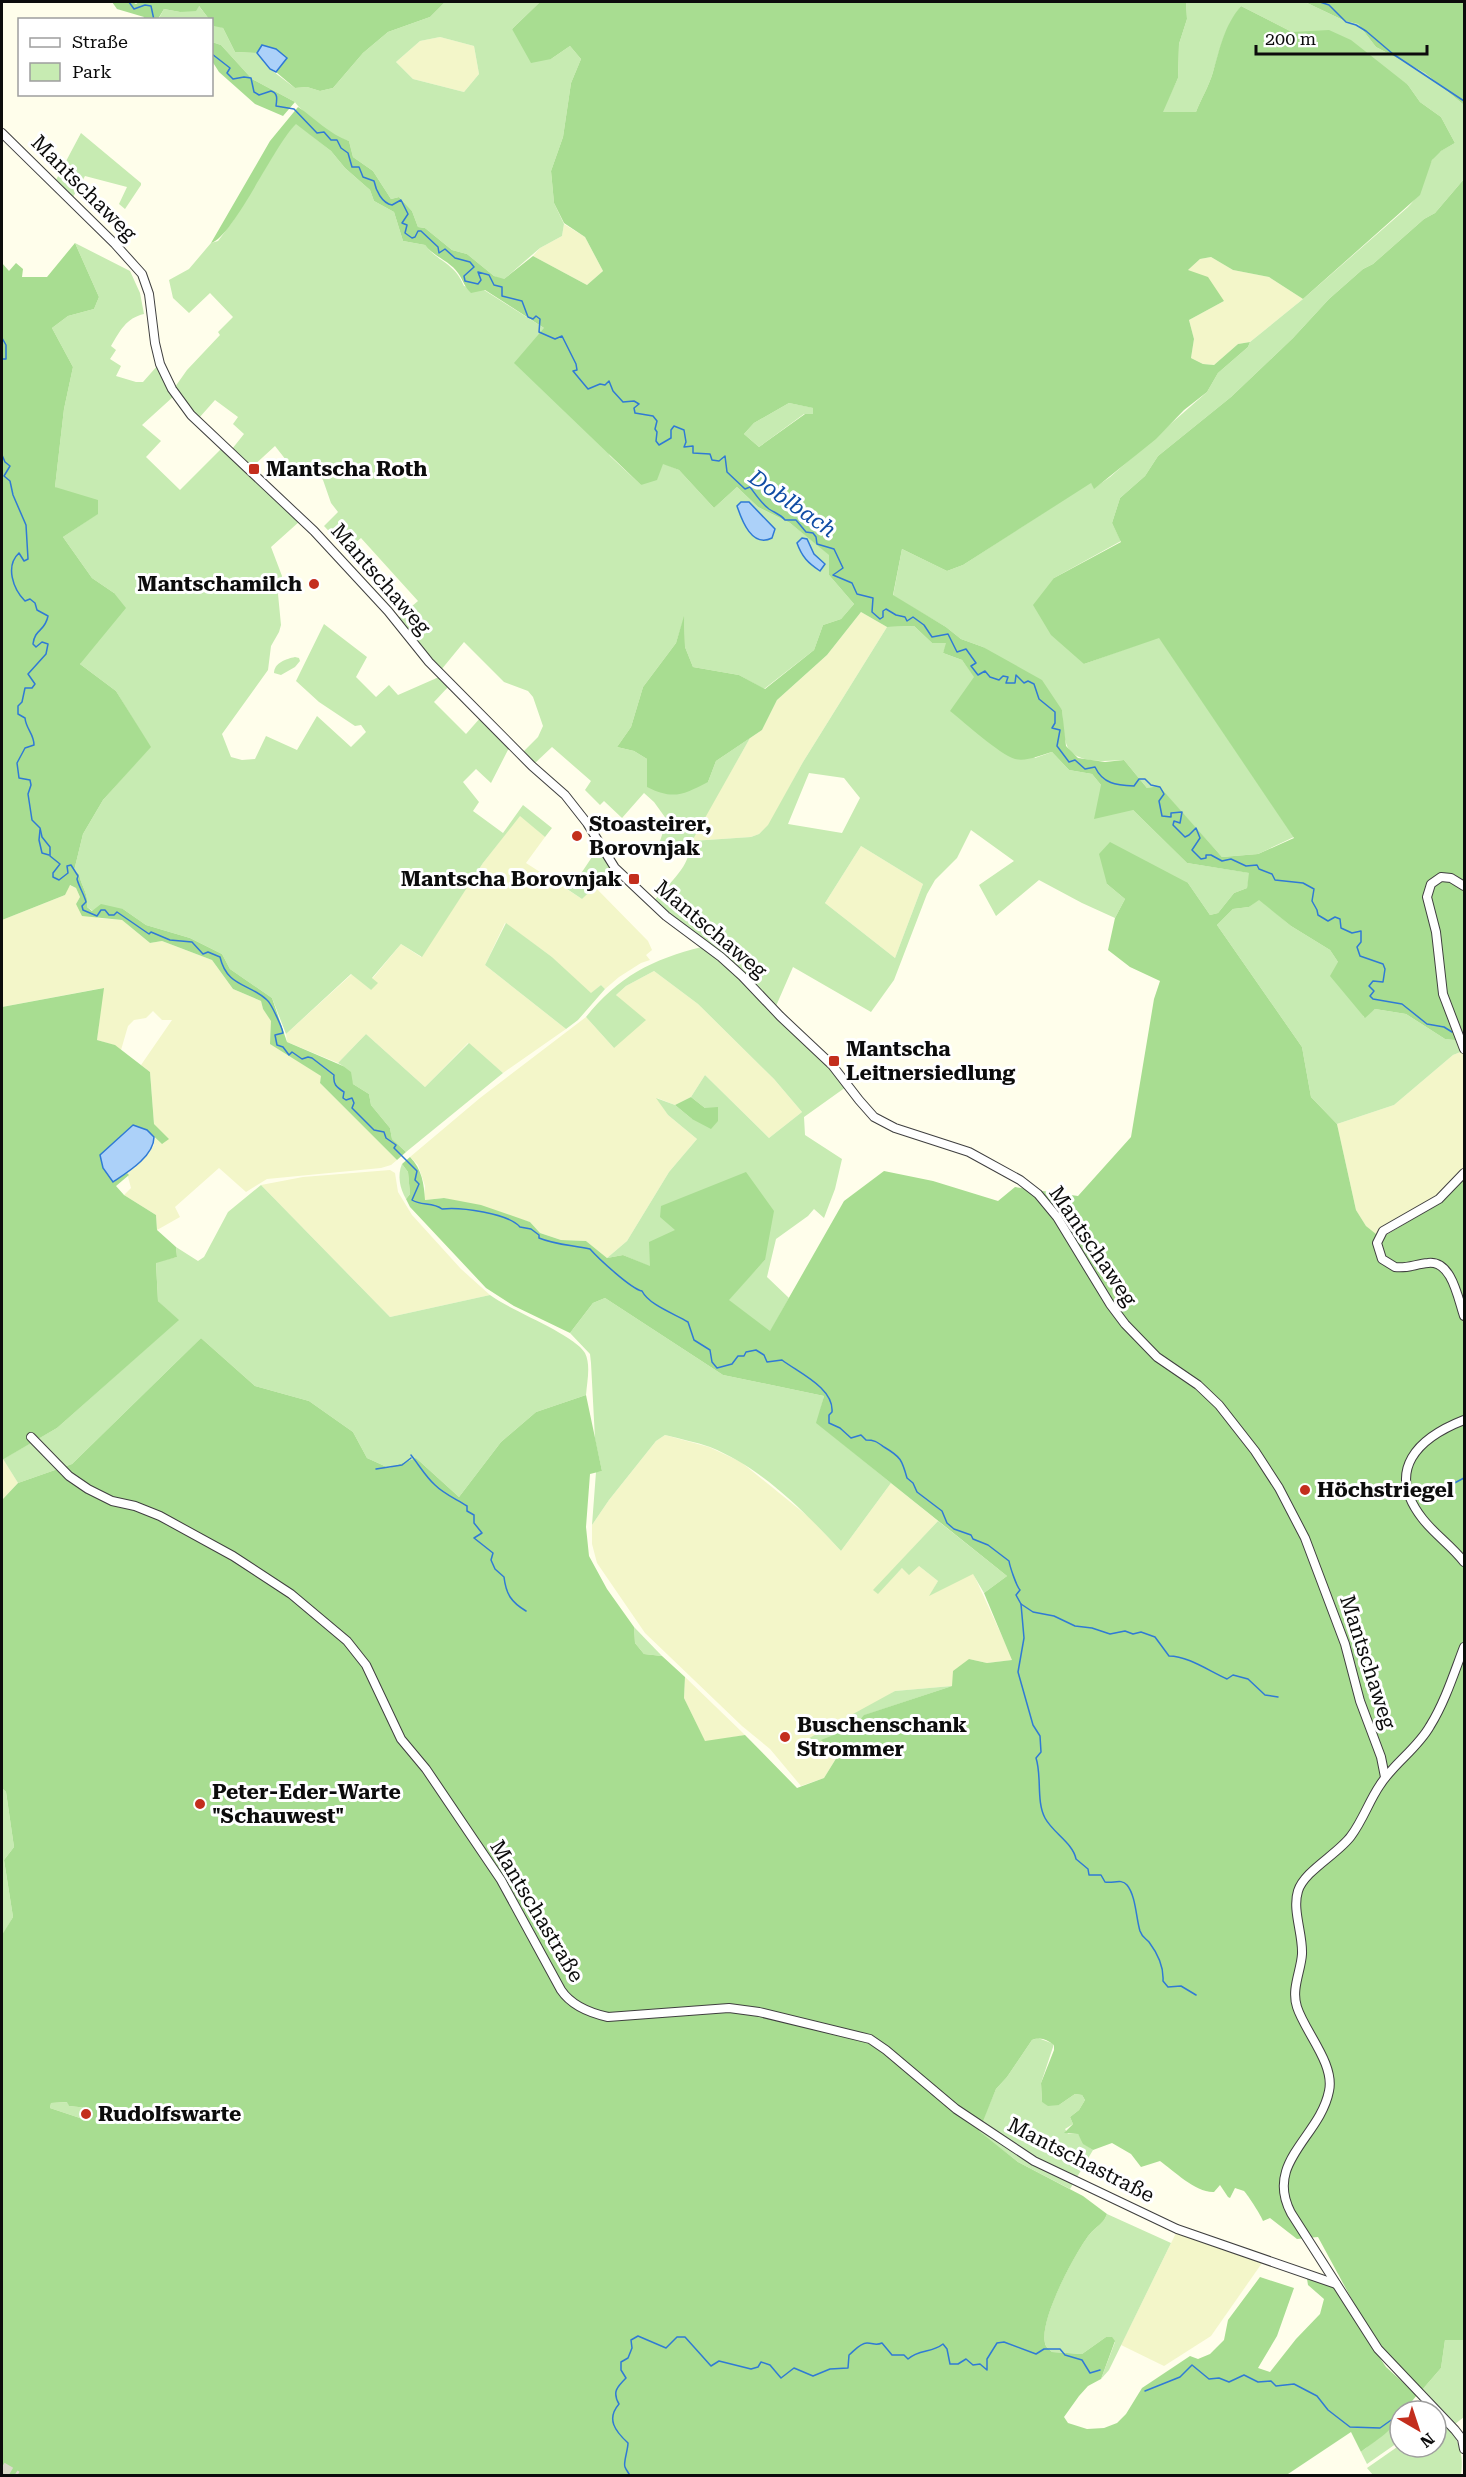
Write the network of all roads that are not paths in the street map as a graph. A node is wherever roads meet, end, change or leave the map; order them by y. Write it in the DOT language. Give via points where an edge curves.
graph roads {
  1 [pos="2,132"];
  2 [pos="1464,886"];
  3 [pos="1464,1049"];
  4 [pos="1464,1173"];
  5 [pos="1464,1316"];
  6 [pos="1464,1420"];
  7 [pos="31,1437"];
  8 [pos="1464,1562"];
  9 [pos="1464,1647"];
  10 [pos="1385,1777"];
  11 [pos="1336,2284"];
  12 [pos="1464,2449"];
  1 -- 10 [label="street, Mantschaweg" via="142,274 149,294 158,358 191,415 314,531 429,662 565,795 615,868 666,916 738,971 832,1065 874,1117 895,1128 969,1152 1020,1179 1038,1194 1125,1324 1157,1357 1219,1405 1255,1451 1297,1520 1336,1618"];
  2 -- 3 [label="street" via="1441,877 1431,884 1427,894 1443,993"];
  4 -- 5 [label="street" via="1439,1199 1383,1231 1377,1243 1382,1259 1395,1267 1441,1265 1450,1277"];
  6 -- 8 [label="street" via="1419,1448 1408,1462 1405,1475 1407,1491 1420,1517"];
  7 -- 11 [label="street, Mantschastraße" via="69,1476 88,1489 160,1516 233,1556 282,1587 347,1641 366,1665 401,1738 501,1880 561,1990 571,2001 608,2017 717,2008 759,2012 870,2040 956,2109 1034,2161 1177,2229"];
  9 -- 10 [label="street" via="1430,1726"];
  10 -- 11 [label="street" via="1352,1835 1304,1880 1297,1897 1302,1956 1296,2005 1326,2066 1330,2087 1327,2100 1287,2167 1282,2190 1291,2213"];
  11 -- 12 [label="street" via="1378,2349 1455,2430"];
}
